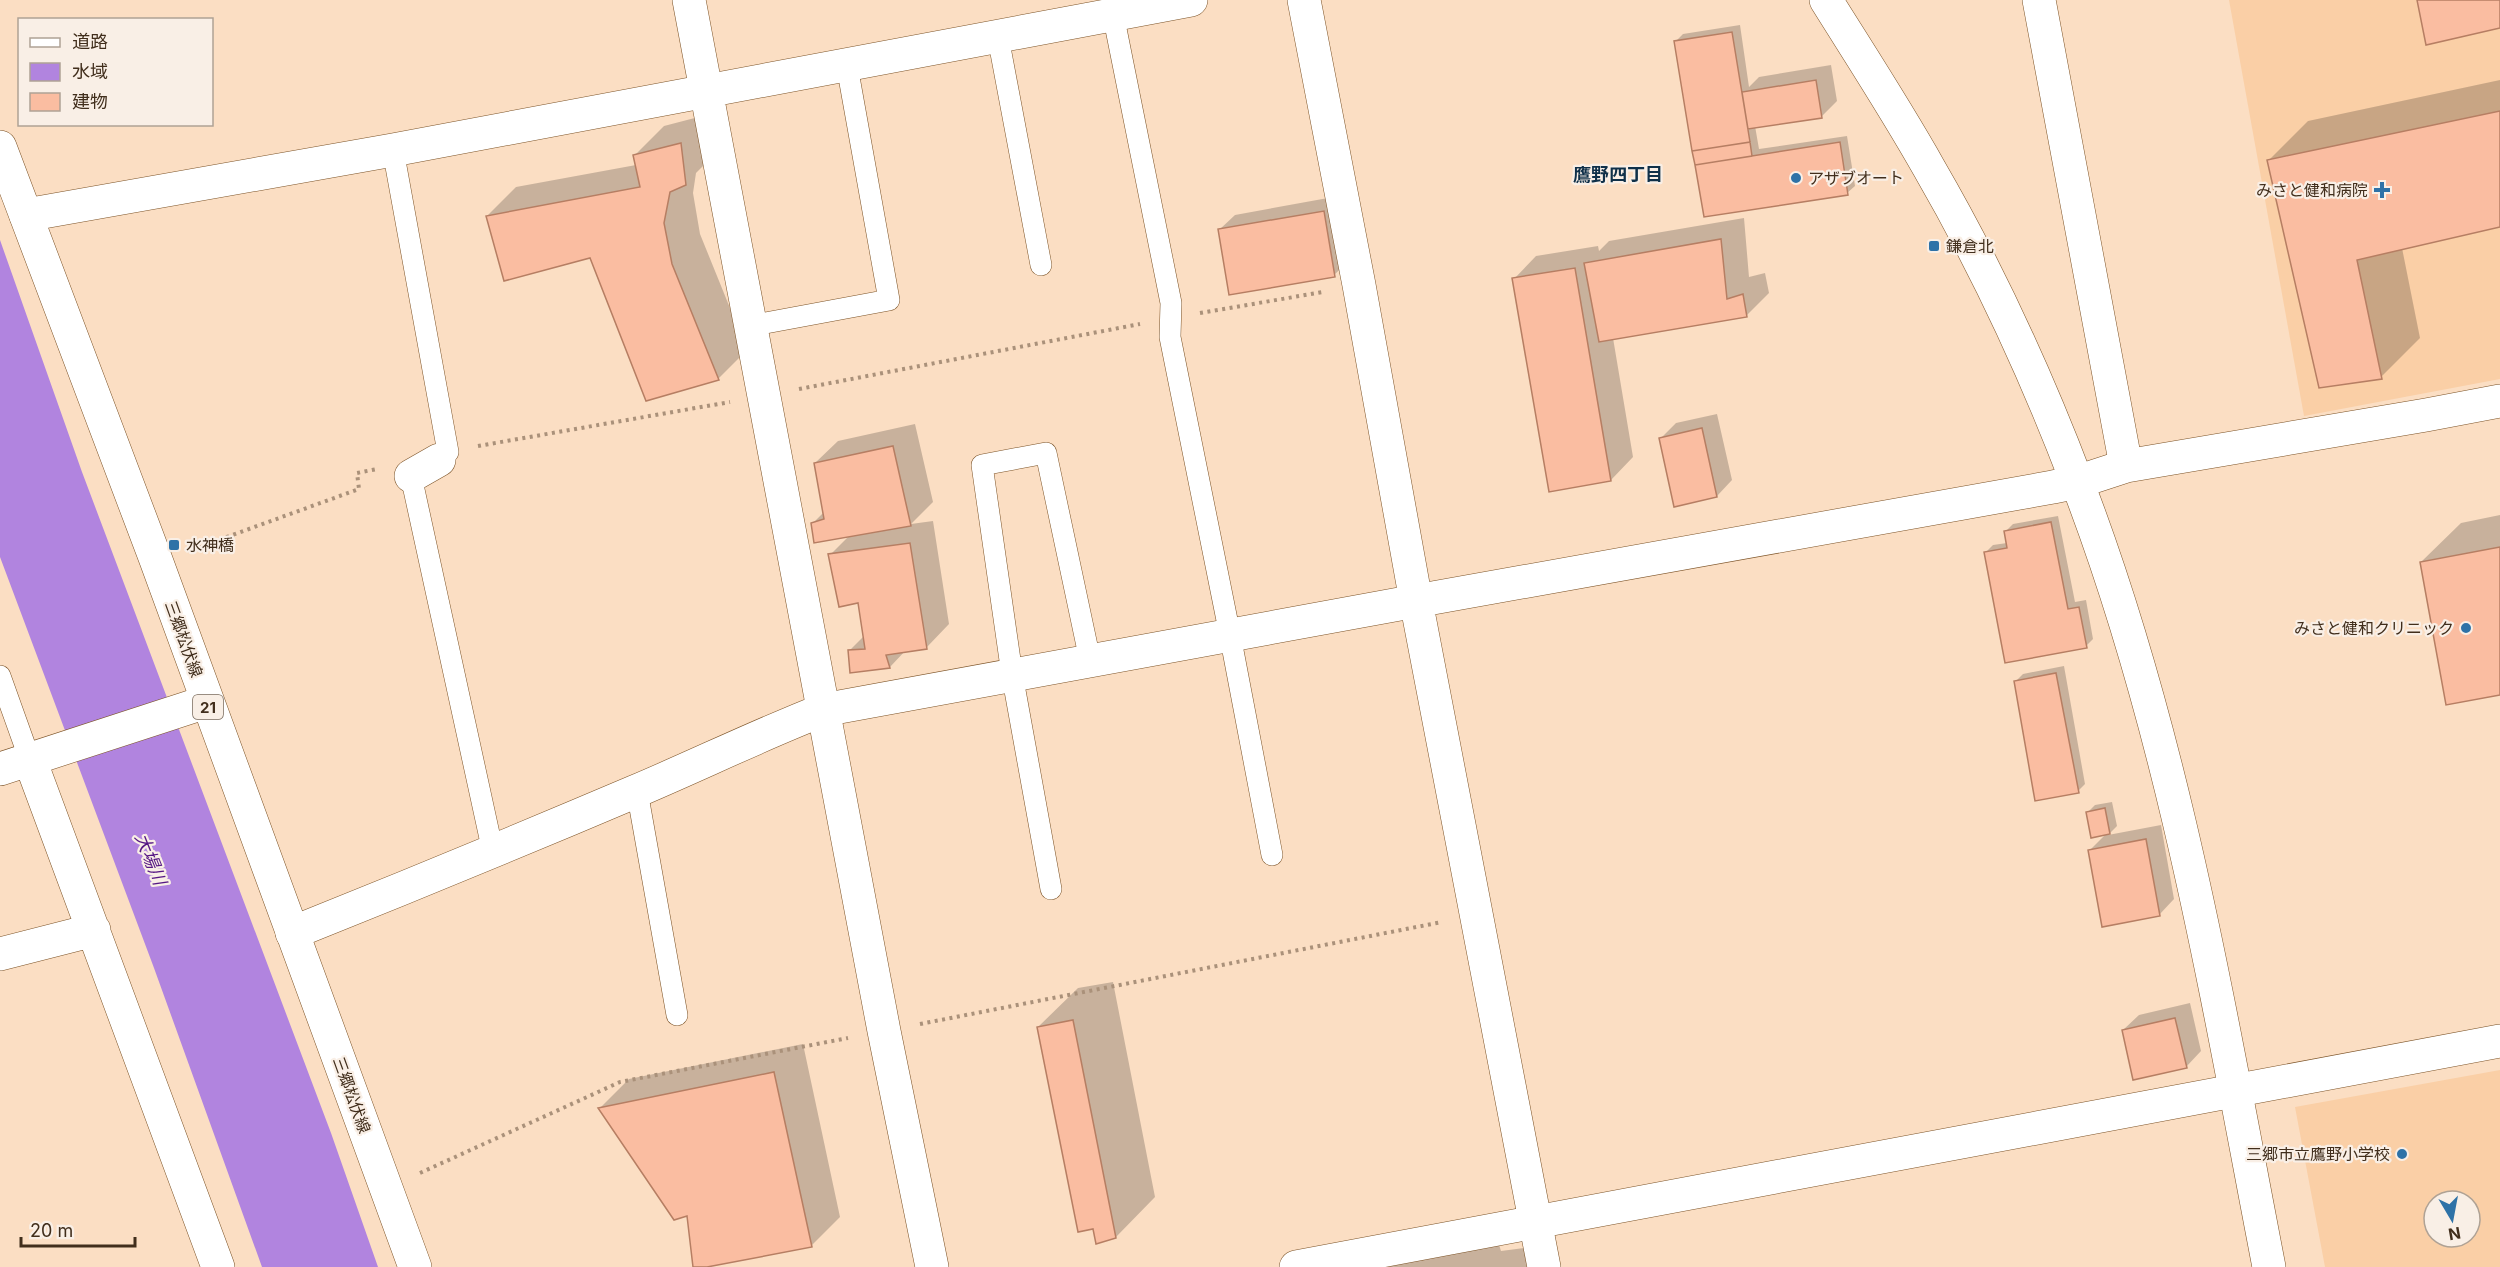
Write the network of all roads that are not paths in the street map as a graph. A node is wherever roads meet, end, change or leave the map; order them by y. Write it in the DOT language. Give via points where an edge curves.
graph roads {
  1 [pos="689,0"];
  2 [pos="1191,0"];
  3 [pos="1304,0"];
  4 [pos="1826,0"];
  5 [pos="2039,0"];
  6 [pos="1113,14"];
  7 [pos="998,37"];
  8 [pos="847,66"];
  9 [pos="706,92"];
  10 [pos="0,147"];
  11 [pos="393,150"];
  12 [pos="26,215"];
  13 [pos="1041,265"];
  14 [pos="749,326"];
  15 [pos="2500,401"];
  16 [pos="439,460"];
  17 [pos="2126,466"];
  18 [pos="411,476"];
  19 [pos="2078,482"];
  20 [pos="1416,601"];
  21 [pos="1230,634"];
  22 [pos="1090,660"];
  23 [pos="1012,674"];
  24 [pos="0,676"];
  25 [pos="206,702"];
  26 [pos="823,710"];
  27 [pos="28,760"];
  28 [pos="637,791"];
  29 [pos="493,852"];
  30 [pos="1272,855"];
  31 [pos="1051,889"];
  32 [pos="94,930"];
  33 [pos="292,933"];
  34 [pos="0,954"];
  35 [pos="677,1016"];
  36 [pos="2500,1041"];
  37 [pos="2235,1091"];
  38 [pos="1535,1222"];
  39 [pos="218,1267"];
  40 [pos="415,1267"];
  41 [pos="932,1267"];
  42 [pos="1296,1267"];
  43 [pos="1544,1267"];
  44 [pos="2270,1267"];
  1 -- 9 [label="street"];
  2 -- 6 [label="street"];
  3 -- 20 [label="street"];
  4 -- 19 [label="street" via="1930,169 2006,313"];
  5 -- 17 [label="street"];
  6 -- 7 [label="street"];
  6 -- 21 [label="lane" via="1171,303 1170,337"];
  7 -- 8 [label="street"];
  7 -- 13 [label="lane"];
  8 -- 9 [label="street"];
  8 -- 14 [label="lane" via="889,300"];
  9 -- 11 [label="street"];
  9 -- 14 [label="street"];
  10 -- 12 [label="street, 三郷松伏線 / 21"];
  11 -- 12 [label="street"];
  11 -- 16 [label="lane" via="448,452"];
  12 -- 25 [label="street, 三郷松伏線 / 21"];
  14 -- 26 [label="street"];
  15 -- 17 [label="street"];
  16 -- 18 [label="street"];
  17 -- 19 [label="street"];
  18 -- 29 [label="lane"];
  19 -- 20 [label="street"];
  19 -- 37 [label="street" via="2133,647 2167,768"];
  20 -- 21 [label="street"];
  20 -- 38 [label="street"];
  21 -- 22 [label="street"];
  21 -- 30 [label="lane"];
  22 -- 23 [label="street"];
  22 -- 23 [label="lane" via="1046,453 982,465"];
  23 -- 26 [label="street"];
  23 -- 31 [label="lane"];
  24 -- 27 [label="lane"];
  25 -- 27 [label="street"];
  25 -- 33 [label="street, 三郷松伏線 / 21"];
  26 -- 28 [label="street"];
  26 -- 41 [label="street"];
  27 -- 32 [label="street"];
  28 -- 29 [label="street"];
  28 -- 35 [label="lane"];
  29 -- 33 [label="street"];
  32 -- 34 [label="street"];
  32 -- 39 [label="street"];
  33 -- 40 [label="street, 三郷松伏線 / 21"];
  36 -- 37 [label="street"];
  37 -- 38 [label="street"];
  37 -- 44 [label="street"];
  38 -- 42 [label="street"];
  38 -- 43 [label="street"];
}
